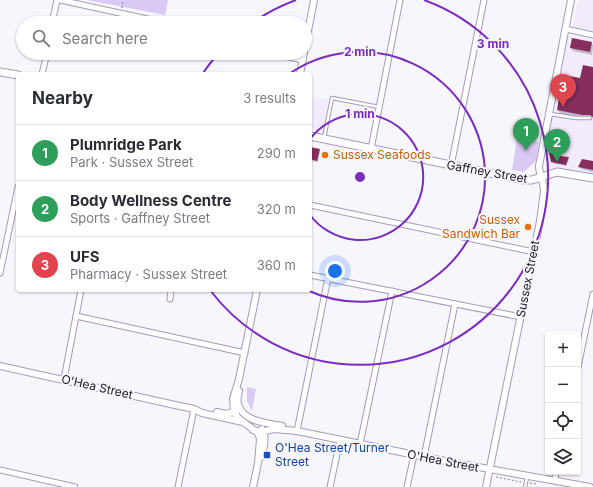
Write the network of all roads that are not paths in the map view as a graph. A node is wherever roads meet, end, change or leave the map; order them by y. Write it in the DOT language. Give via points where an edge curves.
graph roads {
  1 [pos="57,0"];
  2 [pos="60,0"];
  3 [pos="314,0"];
  4 [pos="400,0"];
  5 [pos="484,0"];
  6 [pos="571,0"];
  7 [pos="54,16"];
  8 [pos="134,16"];
  9 [pos="311,16"];
  10 [pos="566,30"];
  11 [pos="593,35"];
  12 [pos="45,60"];
  13 [pos="302,60"];
  14 [pos="0,72"];
  15 [pos="42,72"];
  16 [pos="300,72"];
  17 [pos="16,76"];
  18 [pos="379,107"];
  19 [pos="549,114"];
  20 [pos="590,118"];
  21 [pos="312,136"];
  22 [pos="324,139"];
  23 [pos="371,149"];
  24 [pos="451,166"];
  25 [pos="541,178"];
  26 [pos="593,178"];
  27 [pos="16,197"];
  28 [pos="312,205"];
  29 [pos="534,252"];
  30 [pos="0,273"];
  31 [pos="312,275"];
  32 [pos="328,278"];
  33 [pos="392,291"];
  34 [pos="81,292"];
  35 [pos="171,292"];
  36 [pos="257,292"];
  37 [pos="593,294"];
  38 [pos="170,299"];
  39 [pos="455,304"];
  40 [pos="76,316"];
  41 [pos="520,318"];
  42 [pos="581,352"];
  43 [pos="245,353"];
  44 [pos="0,366"];
  45 [pos="64,379"];
  46 [pos="239,379"];
  47 [pos="194,409"];
  48 [pos="234,412"];
  49 [pos="247,416"];
  50 [pos="256,421"];
  51 [pos="243,422"];
  52 [pos="253,430"];
  53 [pos="264,431"];
  54 [pos="297,431"];
  55 [pos="340,440"];
  56 [pos="360,444"];
  57 [pos="414,455"];
  58 [pos="424,457"];
  59 [pos="258,464"];
  60 [pos="0,470"];
  61 [pos="490,470"];
  62 [pos="555,475"];
  63 [pos="554,480"];
  64 [pos="526,482"];
  65 [pos="75,487"];
  66 [pos="178,487"];
  67 [pos="253,487"];
  68 [pos="330,487"];
  69 [pos="407,487"];
  70 [pos="486,487"];
  71 [pos="590,487"];
  1 -- 7 [label="street"];
  2 -- 8 [label="street"];
  3 -- 9 [label="street"];
  4 -- 18 [label="street"];
  5 -- 24 [label="street"];
  6 -- 10 [label="street, Sussex Street"];
  10 -- 11 [label="street"];
  10 -- 19 [label="street, Sussex Street"];
  12 -- 15 [label="street"];
  13 -- 16 [label="street"];
  14 -- 17 [label="main road"];
  18 -- 22 [label="lane" via="332,98"];
  18 -- 23 [label="street"];
  19 -- 20 [label="lane"];
  19 -- 25 [label="street, Sussex Street" via="539,166"];
  21 -- 22 [label="main road, Gaffney Street"];
  22 -- 23 [label="main road, Gaffney Street"];
  23 -- 24 [label="main road, Gaffney Street"];
  24 -- 25 [label="main road, Gaffney Street" via="526,180"];
  25 -- 26 [label="main road, Gaffney Street" via="561,172"];
  25 -- 29 [label="street, Sussex Street" via="544,191"];
  27 -- 30 [label="street"];
  28 -- 29 [label="street"];
  29 -- 41 [label="street, Sussex Street"];
  31 -- 32 [label="street"];
  32 -- 33 [label="street"];
  32 -- 54 [label="street"];
  33 -- 39 [label="street"];
  33 -- 56 [label="street"];
  34 -- 40 [label="street"];
  35 -- 38 [label="street"];
  36 -- 43 [label="street"];
  37 -- 42 [label="street"];
  39 -- 41 [label="street"];
  39 -- 58 [label="street"];
  40 -- 43 [label="street"];
  40 -- 45 [label="street"];
  41 -- 61 [label="street, Sussex Street"];
  43 -- 46 [label="street"];
  44 -- 45 [label="street, O'Hea Street"];
  45 -- 47 [label="street, O'Hea Street"];
  46 -- 48 [label="street" via="233,399"];
  46 -- 49 [label="street" via="238,403"];
  47 -- 48 [label="street, O'Hea Street" via="223,414"];
  47 -- 51 [label="street, O'Hea Street"];
  47 -- 66 [label="street"];
  48 -- 49 [label="street, O'Hea Street" via="239,411"];
  48 -- 51 [label="street"];
  49 -- 50 [label="street, O'Hea Street"];
  50 -- 53 [label="street"];
  50 -- 54 [label="street, O'Hea Street"];
  51 -- 52 [label="street"];
  52 -- 53 [label="street, O'Hea Street"];
  52 -- 59 [label="street" via="258,433 260,439"];
  53 -- 54 [label="street, O'Hea Street"];
  53 -- 59 [label="street" via="265,440"];
  54 -- 55 [label="street, O'Hea Street"];
  55 -- 56 [label="street, O'Hea Street"];
  55 -- 68 [label="street"];
  56 -- 57 [label="street, O'Hea Street"];
  57 -- 58 [label="street, O'Hea Street"];
  57 -- 69 [label="street"];
  58 -- 61 [label="street, O'Hea Street"];
  59 -- 67 [label="street"];
  60 -- 65 [label="street"];
  61 -- 64 [label="street, O'Hea Street"];
  61 -- 70 [label="street, Sussex Street"];
  62 -- 63 [label="street"];
  63 -- 64 [label="street, O'Hea Street"];
  63 -- 71 [label="street, O'Hea Street"];
}
